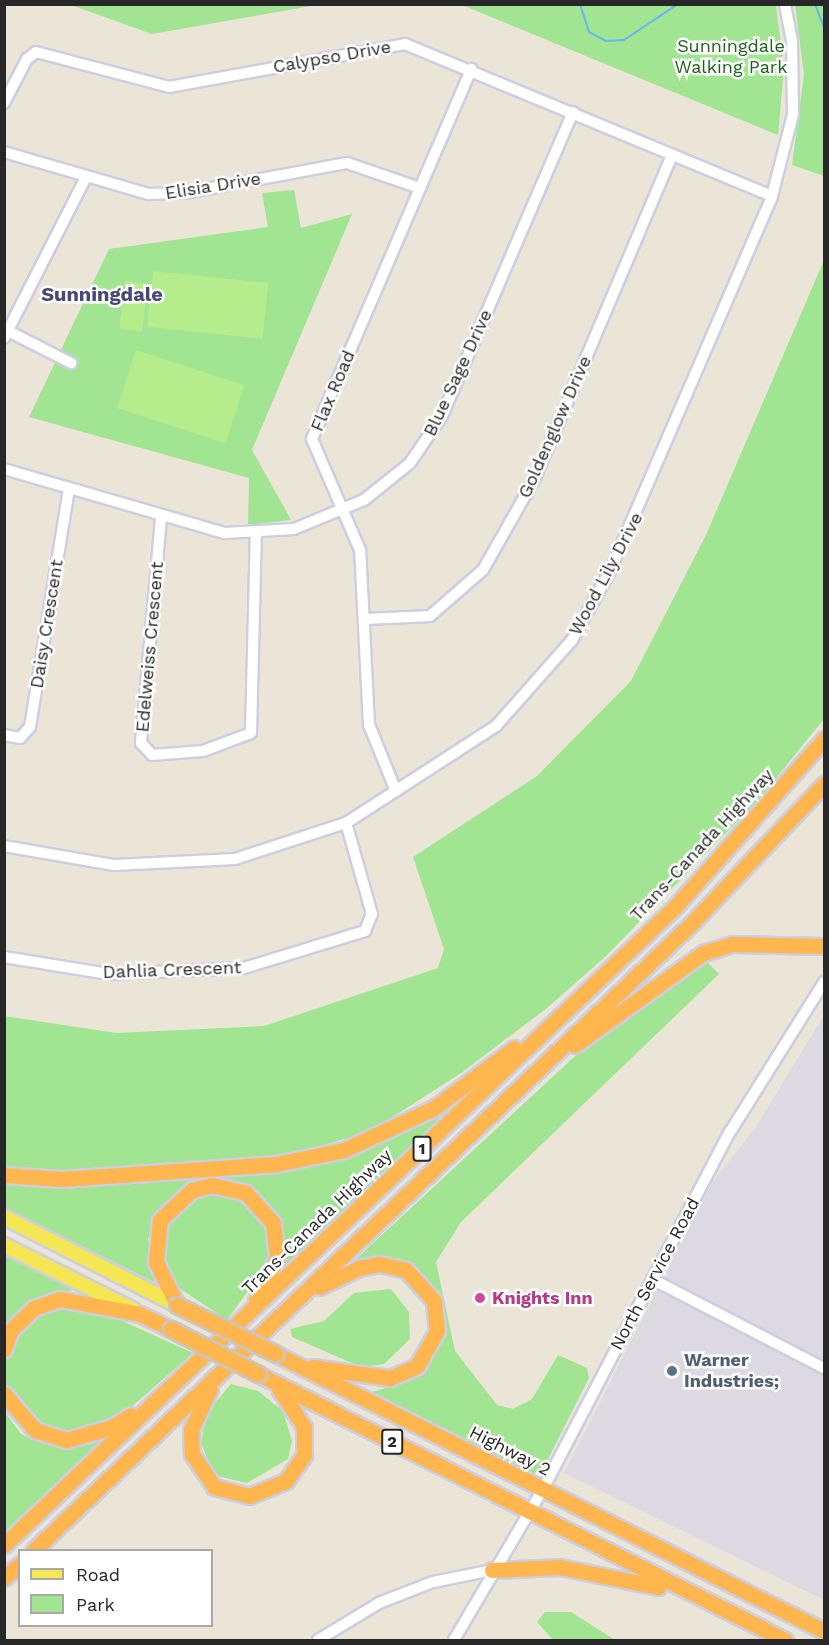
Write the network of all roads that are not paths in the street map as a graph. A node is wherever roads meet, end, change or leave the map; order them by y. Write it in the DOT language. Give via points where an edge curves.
graph roads {
  1 [pos="785,4"];
  2 [pos="471,69"];
  3 [pos="4,103"];
  4 [pos="573,112"];
  5 [pos="4,152"];
  6 [pos="672,154"];
  7 [pos="85,179"];
  8 [pos="420,188"];
  9 [pos="772,196"];
  10 [pos="7,335"];
  11 [pos="71,363"];
  12 [pos="4,469"];
  13 [pos="69,489"];
  14 [pos="345,511"];
  15 [pos="161,518"];
  16 [pos="256,534"];
  17 [pos="366,619"];
  18 [pos="4,735"];
  19 [pos="825,739"];
  20 [pos="825,783"];
  21 [pos="396,791"];
  22 [pos="346,823"];
  23 [pos="5,848"];
  24 [pos="825,946"];
  25 [pos="4,957"];
  26 [pos="825,982"];
  27 [pos="584,992"];
  28 [pos="509,1096"];
  29 [pos="4,1175"];
  30 [pos="4,1217"];
  31 [pos="4,1245"];
  32 [pos="652,1279"];
  33 [pos="177,1305"];
  34 [pos="289,1306"];
  35 [pos="140,1314"];
  36 [pos="248,1314"];
  37 [pos="4,1349"];
  38 [pos="282,1358"];
  39 [pos="225,1367"];
  40 [pos="825,1368"];
  41 [pos="262,1376"];
  42 [pos="4,1394"];
  43 [pos="159,1397"];
  44 [pos="543,1489"];
  45 [pos="526,1510"];
  46 [pos="4,1545"];
  47 [pos="36,1549"];
  48 [pos="18,1566"];
  49 [pos="492,1570"];
  50 [pos="4,1578"];
  51 [pos="825,1631"];
  52 [pos="769,1632"];
  53 [pos="318,1641"];
  54 [pos="454,1641"];
  55 [pos="785,1641"];
  1 -- 9 [label="street, Wood Lily Drive" via="793,50 793,114"];
  2 -- 3 [label="street, Calypso Drive" via="405,44 169,87 36,52 27,59"];
  2 -- 4 [label="street, Calypso Drive"];
  2 -- 8 [label="street, Flax Road"];
  4 -- 6 [label="street, Calypso Drive"];
  4 -- 14 [label="street, Blue Sage Drive" via="437,426 399,474"];
  5 -- 7 [label="street, Elisia Drive"];
  6 -- 9 [label="street, Calypso Drive"];
  6 -- 17 [label="street, Goldenglow Drive" via="535,478 483,570 430,616"];
  7 -- 8 [label="street, Elisia Drive" via="139,193 173,194 354,163"];
  7 -- 10 [label="street"];
  8 -- 14 [label="street, Flax Road" via="312,439 315,455"];
  9 -- 21 [label="street, Wood Lily Drive" via="634,525 576,633 496,726"];
  10 -- 11 [label="street"];
  12 -- 13 [label="street, Blue Sage Drive"];
  13 -- 15 [label="street, Blue Sage Drive"];
  13 -- 18 [label="street, Daisy Crescent" via="30,727 25,736"];
  14 -- 16 [label="street, Blue Sage Drive" via="302,527"];
  14 -- 17 [label="street, Flax Road" via="363,562"];
  15 -- 16 [label="street, Blue Sage Drive" via="212,532"];
  15 -- 16 [label="street, Edelweiss Crescent" via="141,743 152,755 203,751 251,733"];
  17 -- 21 [label="street, Flax Road" via="371,738"];
  19 -- 27 [label="highway, Trans-Canada Highway / 1" via="675,908"];
  20 -- 28 [label="highway, 1" via="693,922"];
  21 -- 22 [label="street, Wood Lily Drive"];
  22 -- 23 [label="street, Wood Lily Drive" via="228,860 114,865"];
  22 -- 25 [label="street, Dahlia Crescent" via="372,914 365,931 250,967 109,974"];
  24 -- 28 [label="highway" via="733,944 703,953"];
  26 -- 32 [label="street, North Service Road" via="730,1132"];
  27 -- 29 [label="highway" via="434,1108 344,1150 276,1164 62,1179"];
  27 -- 36 [label="highway, Trans-Canada Highway / 1"];
  28 -- 34 [label="highway, 1"];
  30 -- 33 [label="main road, 2"];
  31 -- 35 [label="main road, 2"];
  32 -- 40 [label="street"];
  32 -- 44 [label="street, North Service Road"];
  33 -- 36 [label="highway" via="156,1262 160,1220 192,1190 229,1187 261,1205 277,1244 268,1280"];
  33 -- 38 [label="highway, Highway 2 / 2, bridge"];
  34 -- 38 [label="highway" via="343,1273 379,1264 416,1278 438,1315 428,1354 409,1372 390,1378"];
  34 -- 39 [label="highway, 1"];
  35 -- 37 [label="highway" via="60,1299 34,1308 11,1330"];
  35 -- 41 [label="highway, 2, bridge"];
  36 -- 43 [label="highway, Trans-Canada Highway / 1"];
  38 -- 44 [label="highway, Highway 2 / 2"];
  39 -- 41 [label="highway" via="204,1396 190,1441 206,1480 235,1495 262,1495 277,1488 294,1474 304,1455 304,1427 296,1409"];
  39 -- 47 [label="highway, 1"];
  41 -- 45 [label="highway, 2"];
  42 -- 43 [label="highway" via="35,1431 66,1440 112,1427"];
  43 -- 46 [label="highway, Trans-Canada Highway / 1"];
  44 -- 45 [label="street, North Service Road"];
  44 -- 51 [label="highway, Highway 2 / 2"];
  45 -- 49 [label="street, North Service Road"];
  45 -- 52 [label="highway, 2"];
  48 -- 50 [label="highway"];
  49 -- 52 [label="highway" via="560,1568 642,1580"];
  49 -- 53 [label="street" via="433,1582 379,1603"];
  49 -- 54 [label="street, North Service Road"];
  52 -- 55 [label="highway, 2"];
}
